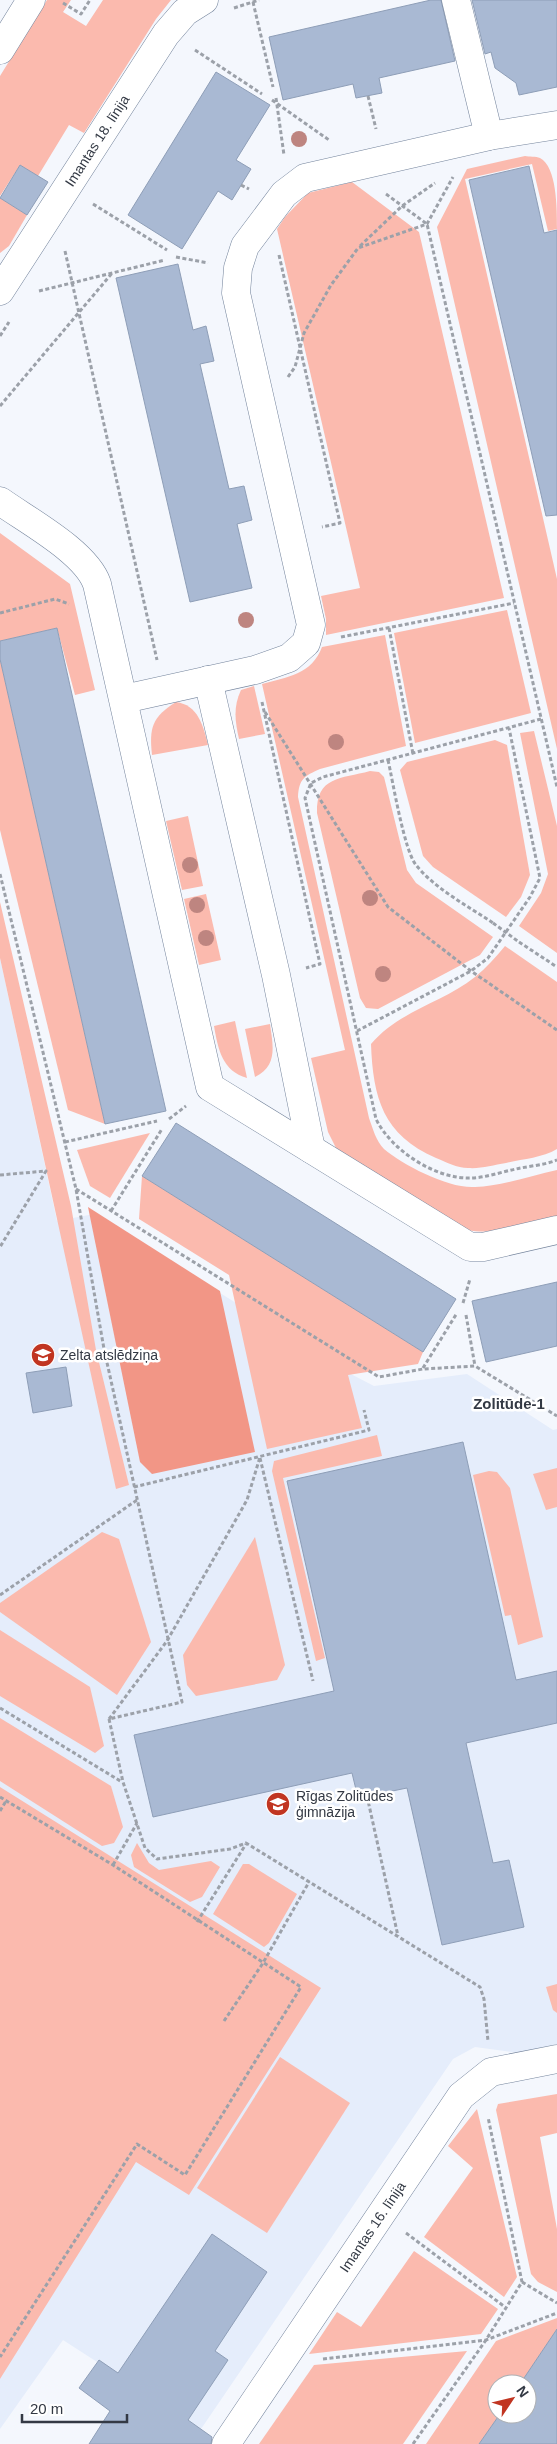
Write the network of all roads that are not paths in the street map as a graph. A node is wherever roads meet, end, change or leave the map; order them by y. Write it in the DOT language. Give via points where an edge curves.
graph roads {
  1 [pos="31,0"];
  2 [pos="204,0"];
  3 [pos="456,0"];
  4 [pos="0,50"];
  5 [pos="557,125"];
  6 [pos="489,136"];
  7 [pos="0,291"];
  8 [pos="0,501"];
  9 [pos="208,680"];
  10 [pos="124,699"];
  11 [pos="311,1149"];
  12 [pos="557,1230"];
  13 [pos="557,2059"];
  14 [pos="226,2444"];
  1 -- 4 [label="street"];
  2 -- 7 [label="street, Imantas 18. līnija" via="185,12 166,34"];
  3 -- 6 [label="street"];
  5 -- 6 [label="street"];
  6 -- 9 [label="street" via="305,178 284,194 245,246 238,268 236,293 311,626 306,644 289,658"];
  8 -- 10 [label="street" via="88,565 97,584"];
  9 -- 10 [label="street"];
  9 -- 11 [label="street" via="276,975"];
  10 -- 11 [label="street" via="210,1087"];
  11 -- 12 [label="street" via="470,1246 483,1247"];
  13 -- 14 [label="street, Imantas 16. līnija" via="491,2072 461,2096"];
}
